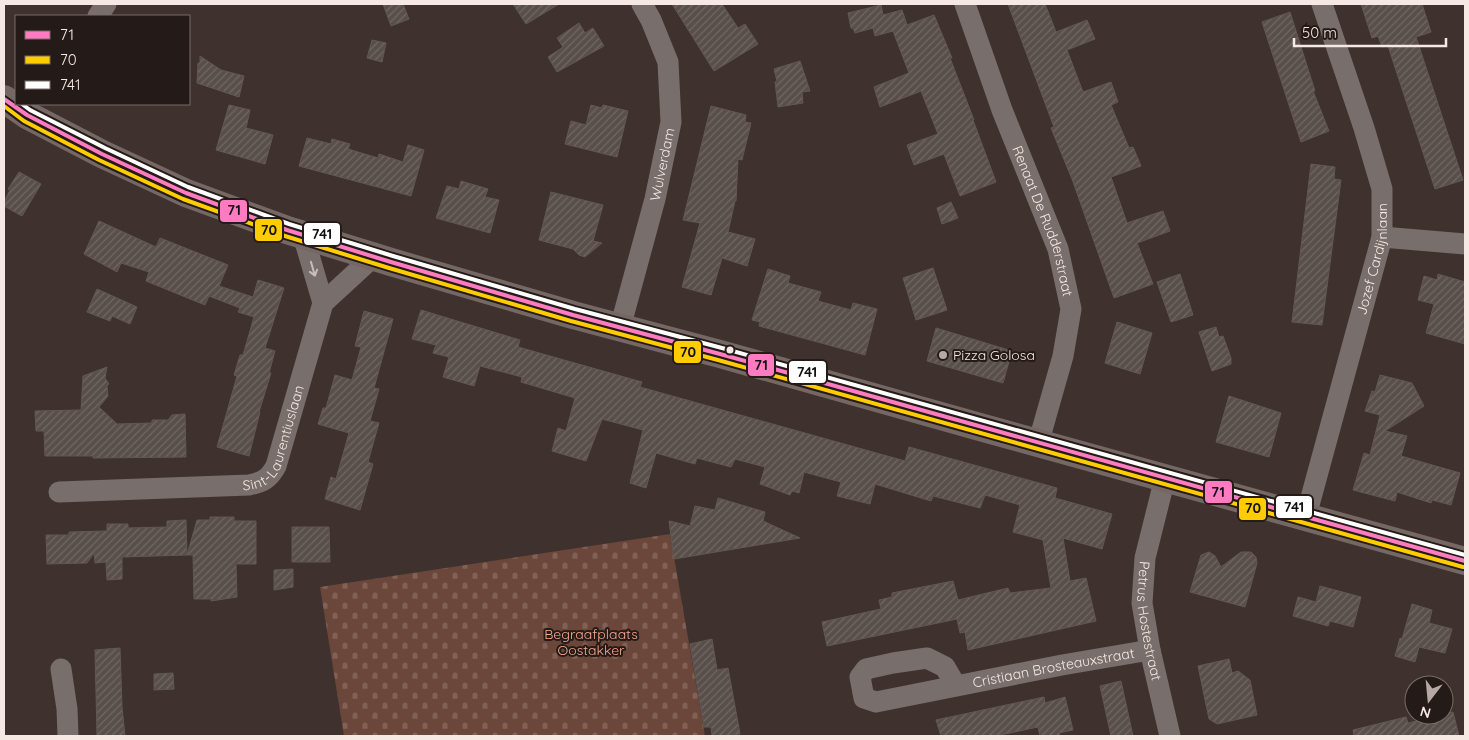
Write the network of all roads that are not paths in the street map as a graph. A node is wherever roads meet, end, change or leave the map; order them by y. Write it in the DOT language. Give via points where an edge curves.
graph roads {
  1 [pos="106,4"];
  2 [pos="642,4"];
  3 [pos="965,4"];
  4 [pos="1322,4"];
  5 [pos="99,15"];
  6 [pos="19,105"];
  7 [pos="32,110"];
  8 [pos="304,235"];
  9 [pos="1382,237"];
  10 [pos="1465,244"];
  11 [pos="373,257"];
  12 [pos="323,304"];
  13 [pos="620,328"];
  14 [pos="1038,444"];
  15 [pos="1165,478"];
  16 [pos="59,492"];
  17 [pos="1306,516"];
  18 [pos="1465,561"];
  19 [pos="1150,650"];
  20 [pos="61,669"];
  21 [pos="956,686"];
  22 [pos="68,736"];
  23 [pos="1170,736"];
  1 -- 5 [label="street"];
  2 -- 13 [label="street, Wulverdam" via="668,62 671,122 655,198"];
  3 -- 14 [label="street, Renaat De Rudderstraat" via="1002,110 1058,249 1071,309 1063,356"];
  4 -- 9 [label="street, Jozef Cardijnlaan" via="1382,189"];
  6 -- 7 [label="street"];
  7 -- 8 [label="street" via="102,154 186,193"];
  8 -- 11 [label="street"];
  8 -- 12 [label="street, one-way"];
  9 -- 10 [label="street"];
  9 -- 17 [label="street, Jozef Cardijnlaan"];
  11 -- 12 [label="street"];
  11 -- 13 [label="street"];
  12 -- 16 [label="street, Sint-Laurentiuslaan" via="276,466 262,482"];
  13 -- 14 [label="street"];
  14 -- 15 [label="street"];
  15 -- 17 [label="street"];
  15 -- 19 [label="street, Petrus Hostestraat" via="1145,558 1142,603"];
  17 -- 18 [label="street"];
  19 -- 21 [label="street, Cristiaan Brosteauxstraat"];
  19 -- 23 [label="street, Petrus Hostestraat"];
  20 -- 22 [label="street"];
}
